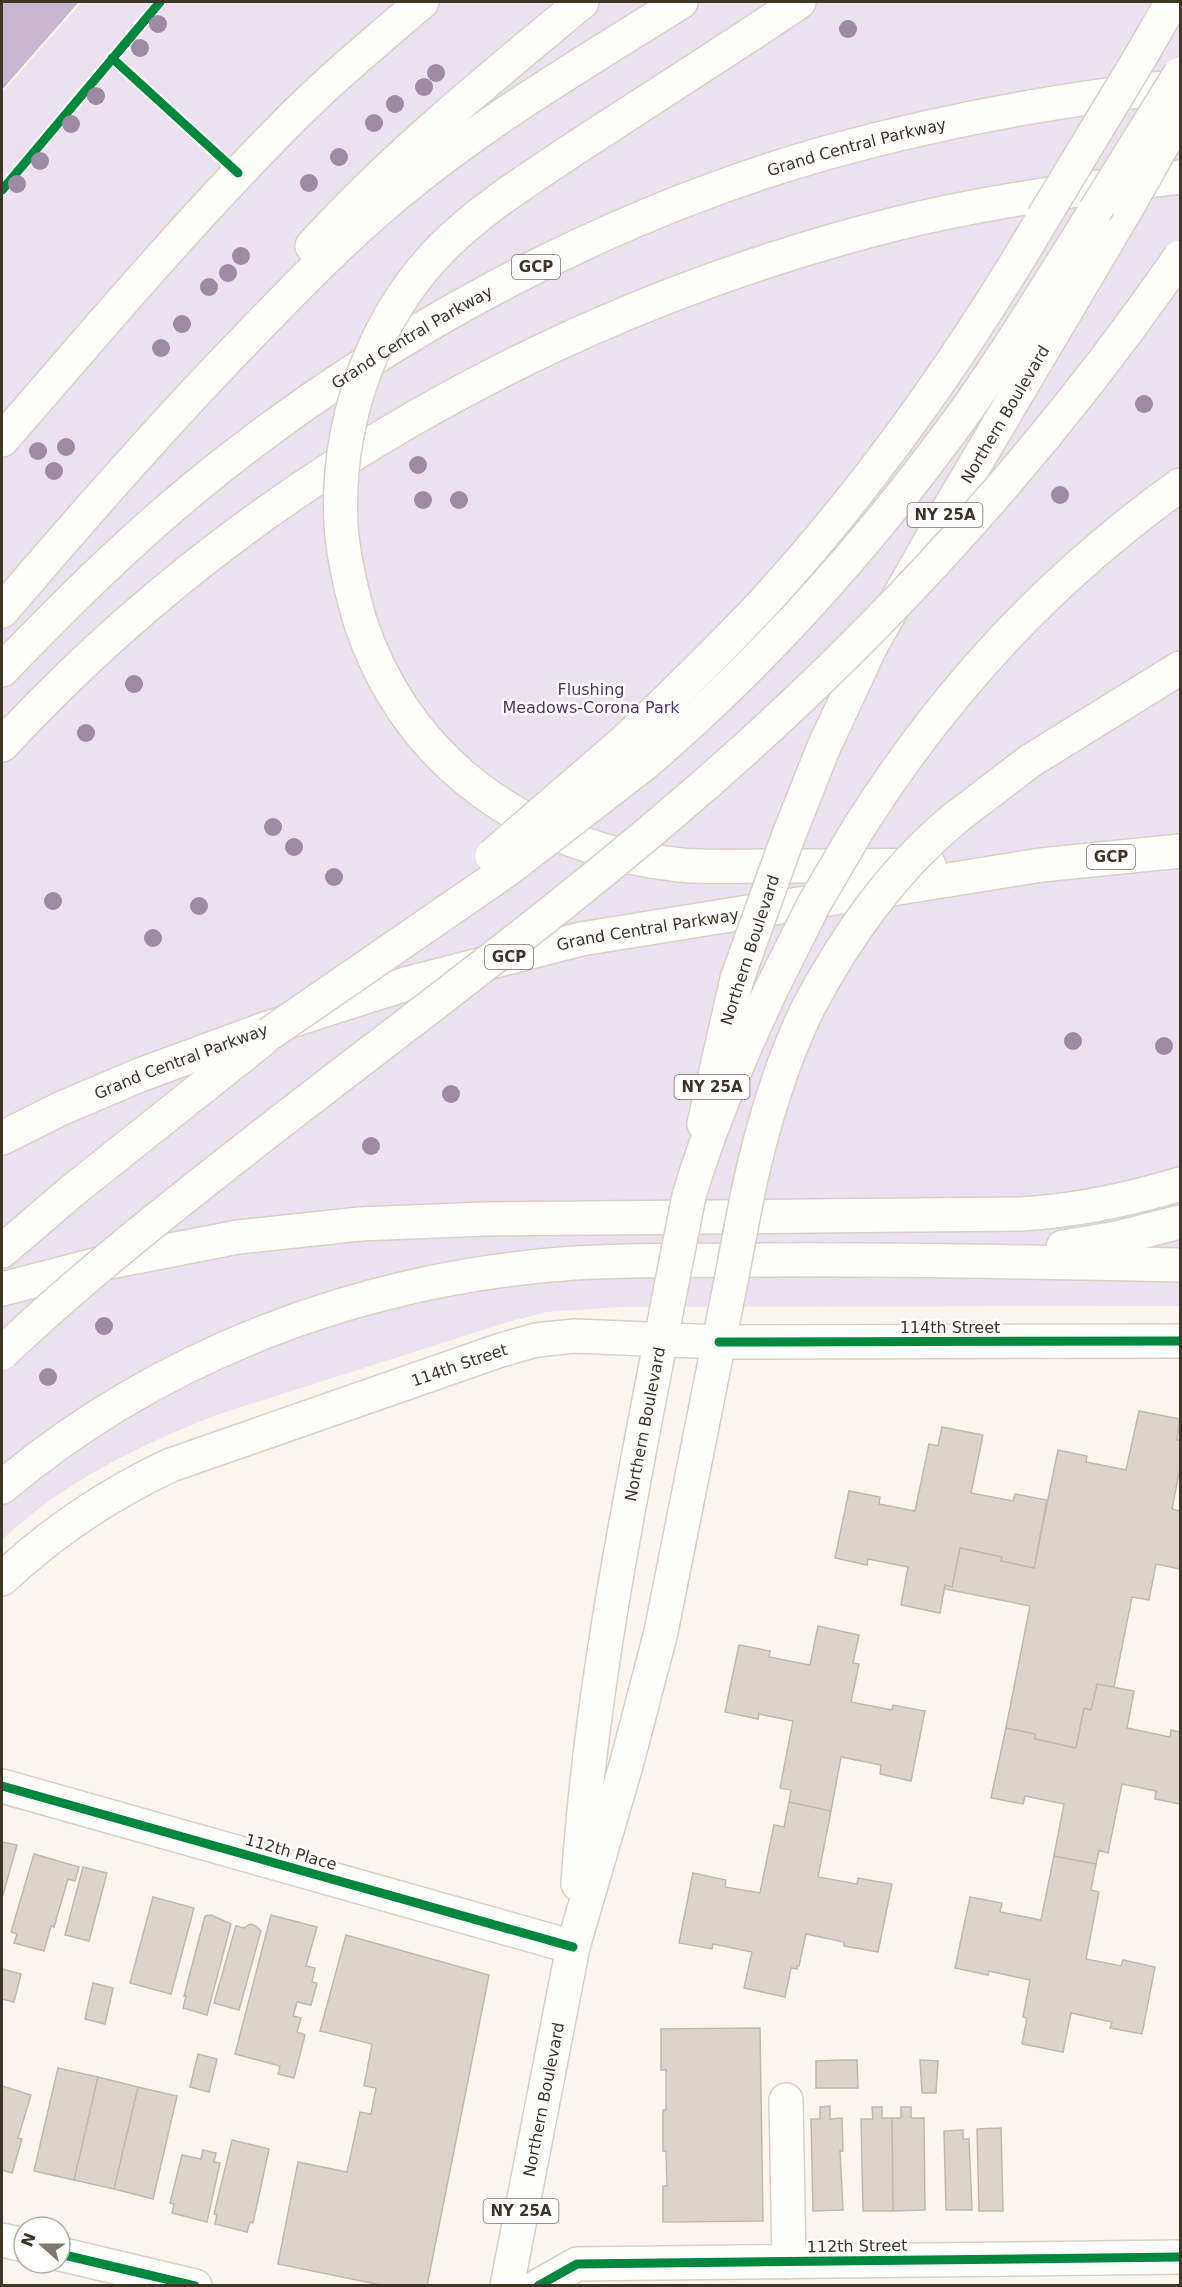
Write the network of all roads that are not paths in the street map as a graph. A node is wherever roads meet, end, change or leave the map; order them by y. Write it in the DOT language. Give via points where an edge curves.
graph roads {
  1 [pos="422,2"];
  2 [pos="582,2"];
  3 [pos="681,2"];
  4 [pos="799,2"];
  5 [pos="1172,2"];
  6 [pos="1180,74"];
  7 [pos="1180,86"];
  8 [pos="1180,114"];
  9 [pos="1180,177"];
  10 [pos="1180,257"];
  11 [pos="2,440"];
  12 [pos="1180,485"];
  13 [pos="102,494"];
  14 [pos="2,610"];
  15 [pos="1180,668"];
  16 [pos="2,670"];
  17 [pos="2,745"];
  18 [pos="634,753"];
  19 [pos="1180,851"];
  20 [pos="1041,865"];
  21 [pos="2,1138"];
  22 [pos="1180,1184"];
  23 [pos="689,1196"];
  24 [pos="1180,1222"];
  25 [pos="2,1251"];
  26 [pos="897,1259"];
  27 [pos="1180,1265"];
  28 [pos="2,1289"];
  29 [pos="661,1339"];
  30 [pos="1180,1341"];
  31 [pos="719,1342"];
  32 [pos="2,1353"];
  33 [pos="2,1487"];
  34 [pos="2,1579"];
  35 [pos="2,1786"];
  36 [pos="573,1947"];
  37 [pos="786,2100"];
  38 [pos="72,2257"];
  39 [pos="1180,2257"];
  40 [pos="789,2262"];
  41 [pos="195,2286"];
  42 [pos="507,2286"];
  43 [pos="538,2286"];
  1 -- 11 [label="main road" via="334,79 231,181"];
  2 -- 13 [label="main road" via="427,131 364,190 280,281"];
  3 -- 13 [label="main road" via="523,101 411,183 277,307"];
  4 -- 20 [label="main road, bridge" via="489,206 441,249 400,301 366,367 344,458 343,547 360,621 393,694 414,727 439,755 494,800 571,839 632,858 702,867"];
  5 -- 18 [label="main road, bridge" via="1043,218 919,411 838,516 711,658"];
  6 -- 18 [label="main road, bridge" via="978,392 889,510 780,635 708,706"];
  7 -- 16 [label="main road, Grand Central Parkway / GCP" via="1015,109 825,153 701,195 522,274 352,371 246,447 145,530"];
  8 -- 23 [label="main road, Northern Boulevard / NY 25A, bridge" via="871,646 823,748 737,979"];
  9 -- 17 [label="main road" via="962,210 846,237 682,290 531,355 366,446 253,521 127,623"];
  10 -- 32 [label="main road, bridge" via="1089,381 960,535 777,721 619,856 118,1250"];
  12 -- 23 [label="main road, bridge" via="1048,593 1000,642 923,735 858,829 814,904 771,990 728,1084"];
  13 -- 14 [label="main road"];
  15 -- 31 [label="main road, Northern Boulevard / NY 25A, bridge" via="1030,761 954,819 887,885 848,939 793,1038 773,1092 747,1197"];
  18 -- 25 [label="main road, bridge" via="468,877"];
  19 -- 20 [label="main road, Grand Central Parkway / GCP"];
  20 -- 21 [label="main road, Grand Central Parkway / GCP" via="581,939 409,983 262,1030 140,1075"];
  22 -- 28 [label="main road" via="1116,1203 1020,1214 484,1219 301,1229 106,1263"];
  23 -- 29 [label="main road, Northern Boulevard / NY 25A, bridge"];
  24 -- 26 [label="main road" via="1079,1245"];
  26 -- 27 [label="main road"];
  26 -- 33 [label="main road" via="574,1263 461,1276 395,1290 275,1328 181,1370 72,1434"];
  29 -- 31 [label="main road, 114th Street"];
  29 -- 34 [label="main road, 114th Street" via="575,1336 536,1340 191,1456 152,1473 93,1508"];
  29 -- 36 [label="main road, Northern Boulevard" via="605,1646 581,1838"];
  30 -- 31 [label="main road, 114th Street"];
  31 -- 36 [label="main road, Northern Boulevard" via="661,1632"];
  35 -- 36 [label="main road, 112th Place"];
  36 -- 42 [label="main road, Northern Boulevard / NY 25A"];
  37 -- 40 [label="main road"];
  38 -- 41 [label="main road"];
  39 -- 40 [label="main road, 112th Street"];
  40 -- 43 [label="main road, 112th Street" via="577,2264"];
}
